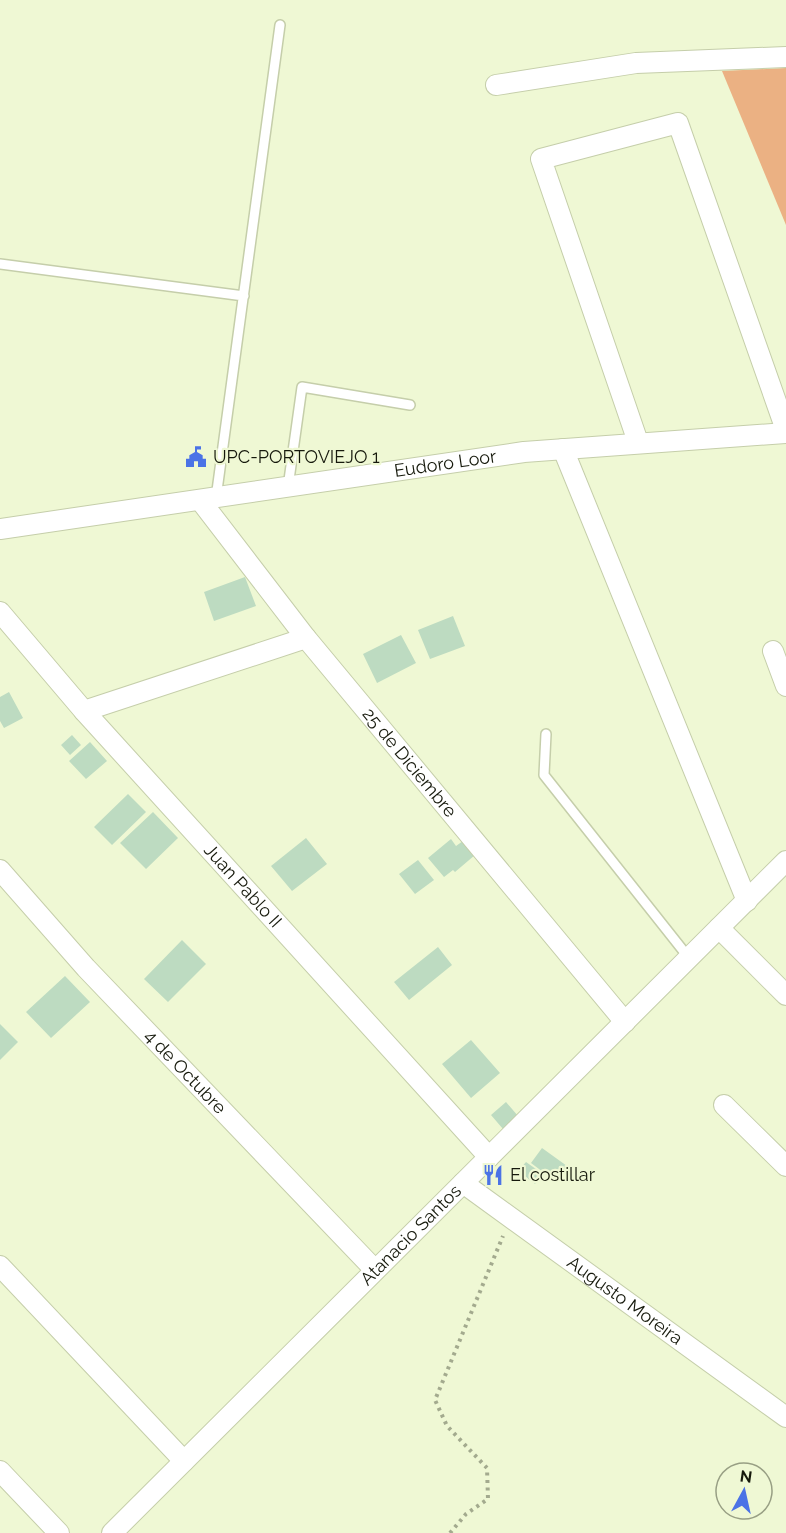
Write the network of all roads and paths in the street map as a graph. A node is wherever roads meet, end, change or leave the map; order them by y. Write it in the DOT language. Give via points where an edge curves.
graph roads {
  1 [pos="280,26"];
  2 [pos="786,57"];
  3 [pos="496,85"];
  4 [pos="0,264"];
  5 [pos="244,296"];
  6 [pos="410,405"];
  7 [pos="786,431"];
  8 [pos="638,442"];
  9 [pos="563,449"];
  10 [pos="288,488"];
  11 [pos="208,499"];
  12 [pos="0,529"];
  13 [pos="0,612"];
  14 [pos="306,638"];
  15 [pos="773,651"];
  16 [pos="786,686"];
  17 [pos="84,711"];
  18 [pos="546,734"];
  19 [pos="786,861"];
  20 [pos="0,870"];
  21 [pos="747,900"];
  22 [pos="719,928"];
  23 [pos="689,958"];
  24 [pos="786,994"];
  25 [pos="625,1022"];
  26 [pos="724,1106"];
  27 [pos="489,1157"];
  28 [pos="783,1157"];
  29 [pos="464,1183"];
  30 [pos="502,1211"];
  31 [pos="0,1266"];
  32 [pos="375,1270"];
  33 [pos="786,1417"];
  34 [pos="184,1461"];
  35 [pos="0,1471"];
  36 [pos="59,1533"];
  37 [pos="112,1533"];
  38 [pos="450,1533"];
  1 -- 5 [label="lane"];
  2 -- 3 [label="street" via="636,63"];
  4 -- 5 [label="lane"];
  5 -- 11 [label="lane"];
  6 -- 10 [label="lane" via="302,387"];
  7 -- 8 [label="street, Eudoro Loor"];
  7 -- 8 [label="street" via="678,123 541,159"];
  8 -- 9 [label="street, Eudoro Loor"];
  9 -- 10 [label="street, Eudoro Loor"];
  9 -- 21 [label="street"];
  10 -- 11 [label="street, Eudoro Loor"];
  11 -- 12 [label="street, Eudoro Loor"];
  11 -- 14 [label="street, 25 de Diciembre"];
  13 -- 17 [label="street, Juan Pablo II"];
  14 -- 17 [label="street"];
  14 -- 25 [label="street, 25 de Diciembre"];
  15 -- 16 [label="street"];
  17 -- 27 [label="street, Juan Pablo II"];
  18 -- 23 [label="lane" via="544,776"];
  19 -- 21 [label="street, Atanacio Santos"];
  20 -- 32 [label="street, 4 de Octubre" via="86,968"];
  21 -- 22 [label="street, Atanacio Santos"];
  22 -- 23 [label="street, Atanacio Santos"];
  22 -- 24 [label="street"];
  23 -- 25 [label="street, Atanacio Santos"];
  25 -- 27 [label="street, Atanacio Santos"];
  26 -- 28 [label="street"];
  27 -- 29 [label="street, Atanacio Santos"];
  29 -- 30 [label="street, Augusto Moreira"];
  29 -- 32 [label="street, Atanacio Santos"];
  30 -- 33 [label="street, Augusto Moreira"];
  30 -- 38 [label="path" via="503,1237 435,1400 447,1426 488,1467 488,1499 466,1514"];
  31 -- 34 [label="street"];
  32 -- 34 [label="street, Atanacio Santos"];
  34 -- 37 [label="street, Atanacio Santos"];
  35 -- 36 [label="street"];
}
